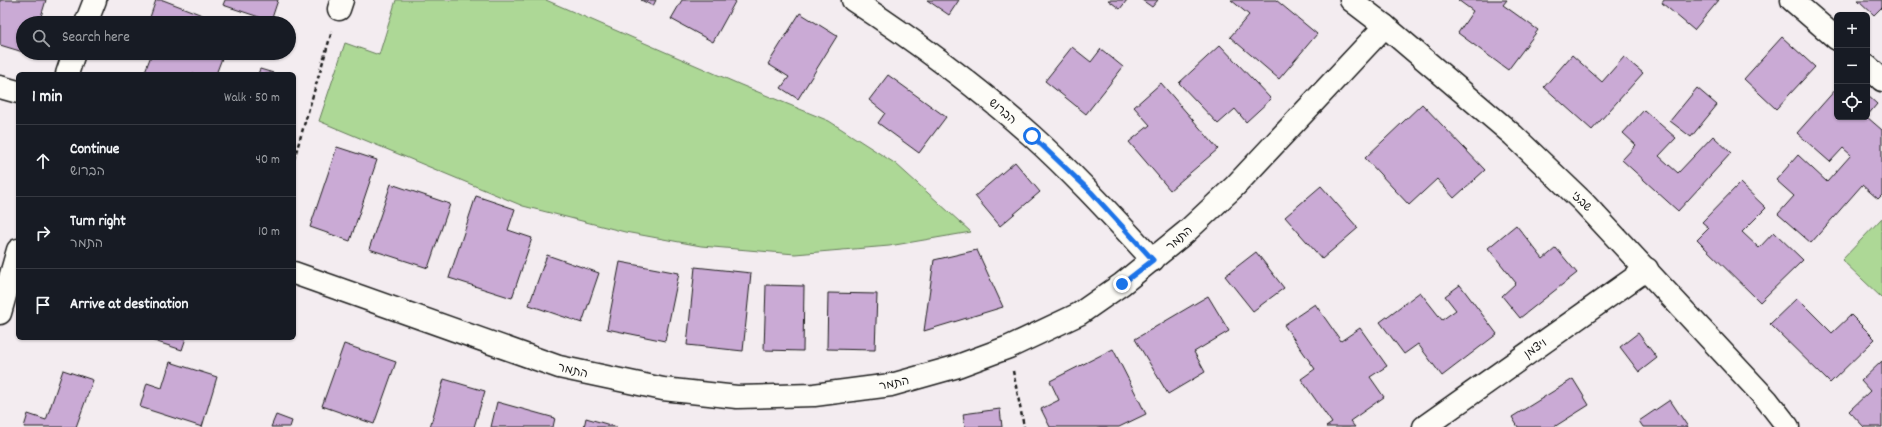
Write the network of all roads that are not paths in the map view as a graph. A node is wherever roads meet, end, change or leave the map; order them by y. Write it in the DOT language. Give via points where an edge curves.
graph roads {
  1 [pos="95,0"];
  2 [pos="853,0"];
  3 [pos="1351,0"];
  4 [pos="1792,0"];
  5 [pos="89,16"];
  6 [pos="1385,26"];
  7 [pos="1834,36"];
  8 [pos="72,60"];
  9 [pos="1870,69"];
  10 [pos="68,72"];
  11 [pos="1882,80"];
  12 [pos="0,87"];
  13 [pos="16,91"];
  14 [pos="16,257"];
  15 [pos="1153,260"];
  16 [pos="1648,270"];
  17 [pos="296,274"];
  18 [pos="0,313"];
  19 [pos="1424,427"];
  20 [pos="1788,427"];
  1 -- 5 [label="street"];
  2 -- 15 [label="street, הברוש" via="901,31 972,85 1032,136 1091,192"];
  3 -- 6 [label="street, שבזי"];
  4 -- 7 [label="street"];
  6 -- 15 [label="street, התמר" via="1234,186"];
  6 -- 16 [label="street, שבזי" via="1512,135 1583,202"];
  8 -- 10 [label="street"];
  9 -- 11 [label="street"];
  12 -- 13 [label="street"];
  14 -- 18 [label="street"];
  15 -- 17 [label="street, התמר" via="1079,314 1009,347 955,367 890,385 814,395 737,397 663,389 559,367"];
  16 -- 19 [label="street, ויצמן"];
  16 -- 20 [label="street, שבזי" via="1767,400"];
}
